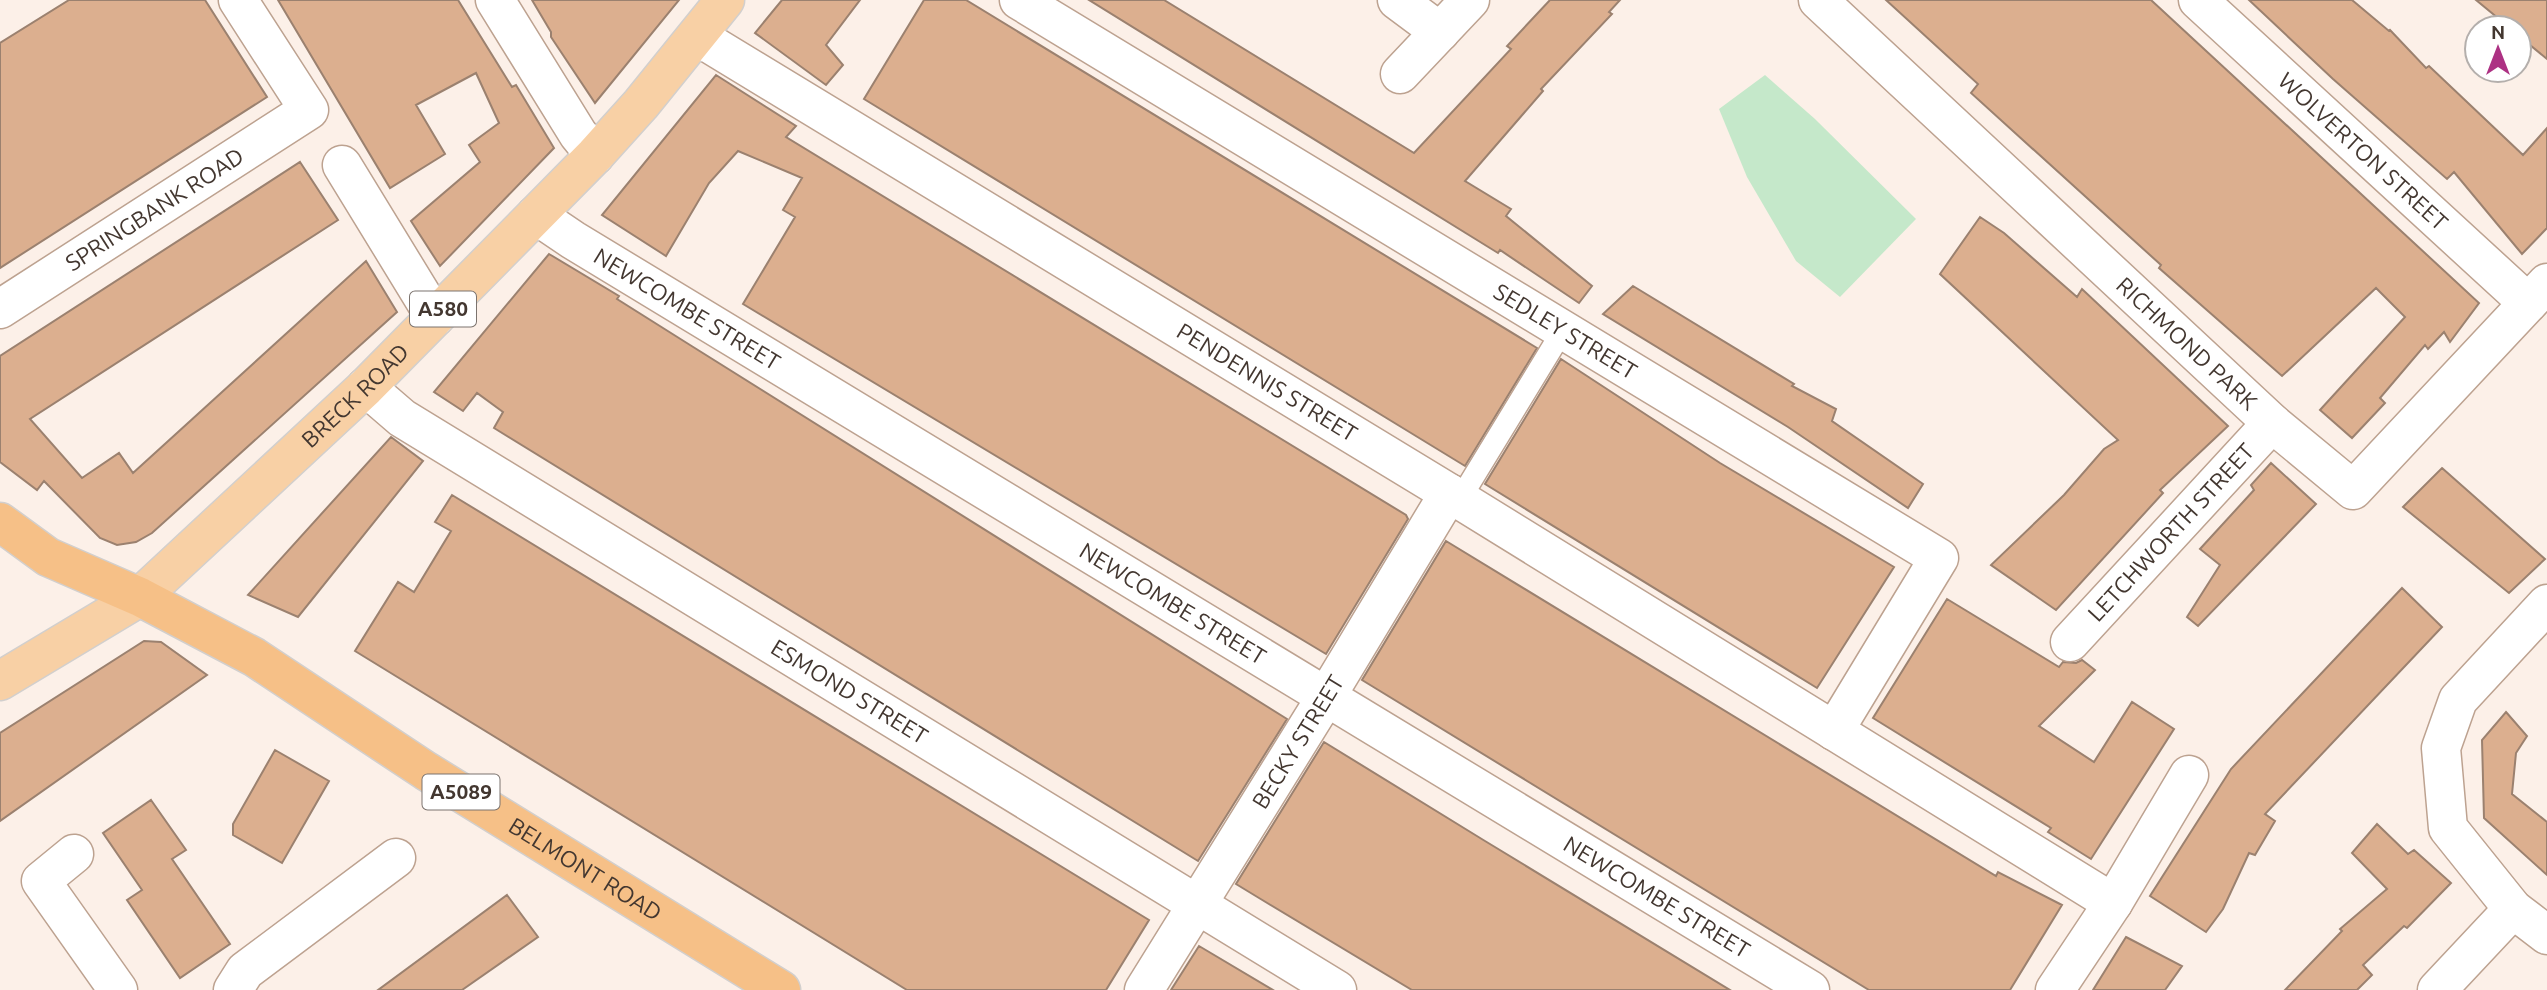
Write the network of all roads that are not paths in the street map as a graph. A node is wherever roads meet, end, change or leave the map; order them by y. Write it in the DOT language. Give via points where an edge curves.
graph roads {
  1 [pos="238,0"];
  2 [pos="495,0"];
  3 [pos="725,0"];
  4 [pos="1019,0"];
  5 [pos="1397,0"];
  6 [pos="1471,0"];
  7 [pos="1818,0"];
  8 [pos="2198,0"];
  9 [pos="1440,32"];
  10 [pos="697,36"];
  11 [pos="1400,74"];
  12 [pos="595,155"];
  13 [pos="342,165"];
  14 [pos="536,215"];
  15 [pos="2538,293"];
  16 [pos="0,309"];
  17 [pos="435,317"];
  18 [pos="1563,330"];
  19 [pos="366,387"];
  20 [pos="2272,423"];
  21 [pos="1455,496"];
  22 [pos="0,522"];
  23 [pos="140,597"];
  24 [pos="2547,604"];
  25 [pos="2070,642"];
  26 [pos="0,681"];
  27 [pos="1326,697"];
  28 [pos="1834,731"];
  29 [pos="2189,775"];
  30 [pos="74,854"];
  31 [pos="396,858"];
  32 [pos="2113,903"];
  33 [pos="1197,904"];
  34 [pos="2513,909"];
  35 [pos="2547,935"];
  36 [pos="118,990"];
  37 [pos="233,990"];
  38 [pos="781,990"];
  39 [pos="1144,990"];
  40 [pos="1337,990"];
  41 [pos="1810,990"];
  42 [pos="2055,990"];
  43 [pos="2437,990"];
  1 -- 16 [label="street, SPRINGBANK ROAD" via="309,110"];
  2 -- 12 [label="street"];
  3 -- 10 [label="main road, BRECK ROAD / A580"];
  4 -- 18 [label="street, SEDLEY STREET"];
  5 -- 9 [label="street"];
  6 -- 9 [label="street"];
  7 -- 20 [label="street, RICHMOND PARK"];
  8 -- 15 [label="street, WOLVERTON STREET"];
  9 -- 11 [label="street"];
  10 -- 12 [label="main road, BRECK ROAD / A580"];
  10 -- 21 [label="street, PENDENNIS STREET"];
  12 -- 14 [label="main road, BRECK ROAD / A580"];
  13 -- 17 [label="street"];
  14 -- 17 [label="main road, BRECK ROAD / A580"];
  14 -- 27 [label="street, NEWCOMBE STREET"];
  15 -- 20 [label="street, RICHMOND PARK" via="2353,490"];
  17 -- 19 [label="main road, BRECK ROAD / A580"];
  18 -- 21 [label="lane"];
  18 -- 28 [label="street, SEDLEY STREET" via="1939,558"];
  19 -- 23 [label="main road, BRECK ROAD / A580"];
  19 -- 33 [label="street, ESMOND STREET" via="402,418"];
  20 -- 25 [label="street, LETCHWORTH STREET"];
  21 -- 27 [label="street, BECKY STREET"];
  21 -- 28 [label="street, PENDENNIS STREET"];
  22 -- 23 [label="highway, A5089" via="48,556"];
  23 -- 26 [label="main road, BRECK ROAD / A580"];
  23 -- 38 [label="highway, BELMONT ROAD / A5089" via="254,657 426,771"];
  24 -- 34 [label="street" via="2458,700 2441,748 2448,828"];
  27 -- 33 [label="street, BECKY STREET"];
  27 -- 41 [label="street, NEWCOMBE STREET"];
  28 -- 32 [label="street, PENDENNIS STREET"];
  29 -- 32 [label="street"];
  30 -- 36 [label="street" via="41,881"];
  31 -- 37 [label="street" via="245,971"];
  32 -- 42 [label="street"];
  33 -- 39 [label="street, BECKY STREET"];
  33 -- 40 [label="street, ESMOND STREET"];
  34 -- 35 [label="street"];
  34 -- 43 [label="street"];
}
